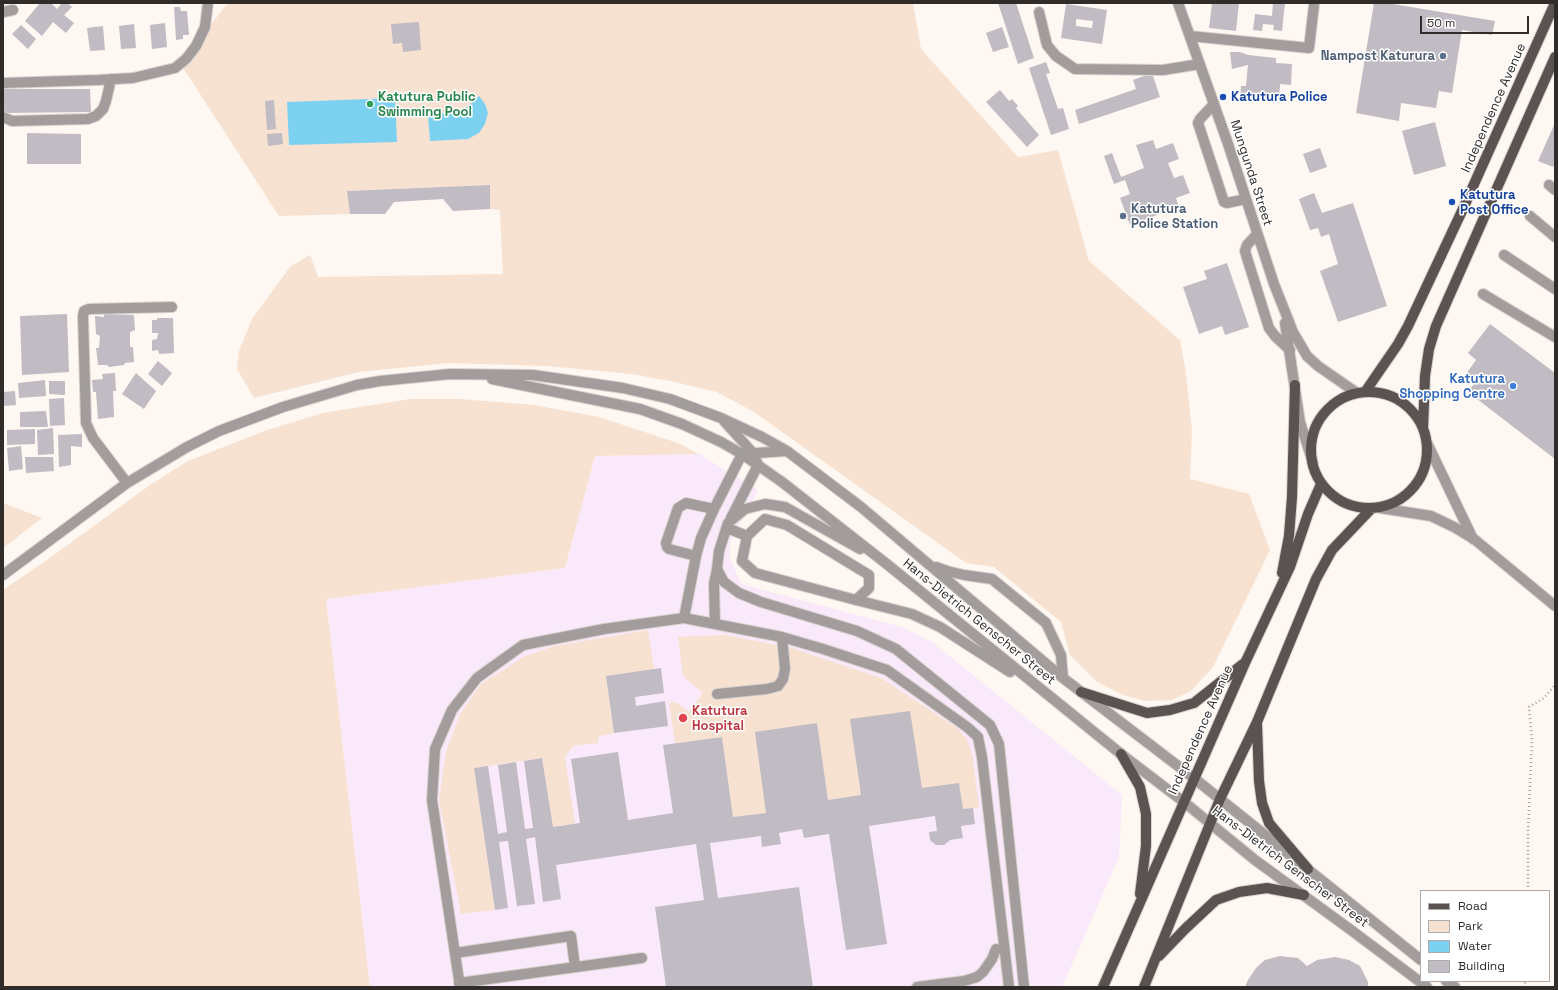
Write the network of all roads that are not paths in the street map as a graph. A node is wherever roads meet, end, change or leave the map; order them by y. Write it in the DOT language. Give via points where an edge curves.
graph roads {
  1 [pos="208,3"];
  2 [pos="1178,3"];
  3 [pos="1555,3"];
  4 [pos="1314,4"];
  5 [pos="1039,12"];
  6 [pos="1190,36"];
  7 [pos="1555,57"];
  8 [pos="1200,64"];
  9 [pos="112,79"];
  10 [pos="3,83"];
  11 [pos="1214,104"];
  12 [pos="3,117"];
  13 [pos="1246,200"];
  14 [pos="1530,216"];
  15 [pos="1258,234"];
  16 [pos="1555,237"];
  17 [pos="1504,254"];
  18 [pos="1555,289"];
  19 [pos="1483,294"];
  20 [pos="1282,306"];
  21 [pos="172,307"];
  22 [pos="1555,337"];
  23 [pos="1290,350"];
  24 [pos="469,374"];
  25 [pos="1295,385"];
  26 [pos="1361,392"];
  27 [pos="721,418"];
  28 [pos="1424,429"];
  29 [pos="1427,443"];
  30 [pos="787,451"];
  31 [pos="748,453"];
  32 [pos="1313,464"];
  33 [pos="758,465"];
  34 [pos="127,483"];
  35 [pos="1322,484"];
  36 [pos="714,509"];
  37 [pos="1376,509"];
  38 [pos="727,526"];
  39 [pos="747,536"];
  40 [pos="1474,539"];
  41 [pos="696,556"];
  42 [pos="927,563"];
  43 [pos="888,565"];
  44 [pos="717,569"];
  45 [pos="3,575"];
  46 [pos="1279,589"];
  47 [pos="856,600"];
  48 [pos="1555,606"];
  49 [pos="684,618"];
  50 [pos="715,623"];
  51 [pos="782,638"];
  52 [pos="1245,663"];
  53 [pos="1063,678"];
  54 [pos="1081,692"];
  55 [pos="717,694"];
  56 [pos="1053,698"];
  57 [pos="1257,722"];
  58 [pos="1121,754"];
  59 [pos="1194,779"];
  60 [pos="1220,799"];
  61 [pos="1184,802"];
  62 [pos="1210,824"];
  63 [pos="1308,869"];
  64 [pos="1304,895"];
  65 [pos="1139,904"];
  66 [pos="996,949"];
  67 [pos="455,953"];
  68 [pos="642,958"];
  69 [pos="1420,959"];
  70 [pos="1155,960"];
  71 [pos="575,967"];
  72 [pos="1420,982"];
  73 [pos="964,984"];
  74 [pos="460,985"];
  75 [pos="917,987"];
  76 [pos="1009,987"];
  77 [pos="1024,987"];
  78 [pos="1103,987"];
  79 [pos="1144,987"];
  1 -- 9 [label="street" via="205,27 196,46 175,68 133,78"];
  2 -- 6 [label="street, Mungunda Street"];
  3 -- 26 [label="main road, Independence Avenue" via="1408,326 1398,344"];
  4 -- 6 [label="street" via="1308,48"];
  5 -- 8 [label="street" via="1047,45 1056,56 1076,68 1163,70"];
  6 -- 8 [label="street, Mungunda Street"];
  7 -- 28 [label="main road" via="1436,326 1425,376"];
  8 -- 11 [label="street, Mungunda Street"];
  9 -- 10 [label="street"];
  9 -- 12 [label="street" via="103,109 88,119 12,121"];
  11 -- 13 [label="street, Mungunda Street"];
  11 -- 13 [label="street" via="1198,123 1224,202"];
  13 -- 15 [label="street, Mungunda Street"];
  14 -- 16 [label="street"];
  15 -- 20 [label="street, Mungunda Street"];
  15 -- 23 [label="street" via="1247,245 1245,251 1269,328"];
  17 -- 18 [label="street"];
  19 -- 22 [label="street"];
  20 -- 23 [label="street"];
  20 -- 26 [label="street" via="1307,356 1318,366"];
  21 -- 34 [label="street" via="84,311 86,424"];
  23 -- 25 [label="street"];
  24 -- 27 [label="street, Hans-Dietrich Genscher Street" via="533,375 623,388 670,399"];
  24 -- 31 [label="street, Hans-Dietrich Genscher Street" via="640,409"];
  24 -- 34 [label="street, Hans-Dietrich Genscher Street" via="380,381 283,407 219,431"];
  25 -- 32 [label="street" via="1300,422"];
  25 -- 46 [label="main road" via="1289,536"];
  26 -- 28 [label="main road" via="1394,397 1406,405"];
  26 -- 32 [label="main road" via="1344,397 1324,414 1312,437"];
  27 -- 30 [label="street, Hans-Dietrich Genscher Street"];
  27 -- 31 [label="street"];
  28 -- 29 [label="main road"];
  29 -- 37 [label="main road" via="1424,472 1416,485 1406,496"];
  29 -- 40 [label="street"];
  30 -- 31 [label="street"];
  30 -- 42 [label="street, Hans-Dietrich Genscher Street" via="862,507"];
  31 -- 33 [label="street, Hans-Dietrich Genscher Street"];
  31 -- 36 [label="street"];
  32 -- 35 [label="main road"];
  33 -- 38 [label="street"];
  33 -- 43 [label="street, Hans-Dietrich Genscher Street"];
  34 -- 45 [label="street, Hans-Dietrich Genscher Street"];
  35 -- 37 [label="main road" via="1335,498 1352,506"];
  35 -- 46 [label="main road, Independence Avenue"];
  36 -- 41 [label="street"];
  36 -- 41 [label="street" via="686,503 678,508 666,543 667,547"];
  37 -- 40 [label="street" via="1432,516"];
  37 -- 57 [label="main road" via="1332,550 1316,579"];
  38 -- 39 [label="street"];
  38 -- 43 [label="street" via="745,509 765,504 785,507"];
  38 -- 44 [label="street" via="719,551"];
  39 -- 47 [label="street" via="742,560 755,573"];
  39 -- 47 [label="street" via="765,519 787,525 869,575 870,588"];
  40 -- 48 [label="street"];
  41 -- 49 [label="street"];
  42 -- 53 [label="street, Hans-Dietrich Genscher Street"];
  42 -- 53 [label="street" via="953,572 992,579 1046,623 1061,655"];
  43 -- 56 [label="street, Hans-Dietrich Genscher Street"];
  44 -- 50 [label="street" via="714,584"];
  44 -- 77 [label="street" via="724,582 739,593 857,631 896,649 990,725 999,744"];
  46 -- 52 [label="main road, Independence Avenue"];
  47 -- 56 [label="street" via="912,614 940,627"];
  49 -- 50 [label="street"];
  49 -- 67 [label="street" via="604,629 523,645 476,678 452,710 435,749 432,800"];
  50 -- 51 [label="street"];
  51 -- 55 [label="street" via="785,669 778,686"];
  51 -- 76 [label="street" via="887,670 978,736"];
  52 -- 54 [label="main road" via="1194,703 1170,710 1147,712"];
  52 -- 59 [label="main road, Independence Avenue"];
  53 -- 54 [label="street, Hans-Dietrich Genscher Street"];
  54 -- 59 [label="street, Hans-Dietrich Genscher Street"];
  56 -- 58 [label="street, Hans-Dietrich Genscher Street"];
  57 -- 60 [label="main road"];
  57 -- 63 [label="main road" via="1262,804 1269,823"];
  58 -- 61 [label="street, Hans-Dietrich Genscher Street"];
  58 -- 65 [label="main road" via="1140,787 1146,814 1146,846"];
  59 -- 60 [label="street, Hans-Dietrich Genscher Street"];
  59 -- 61 [label="main road, Independence Avenue"];
  60 -- 62 [label="main road"];
  60 -- 63 [label="street, Hans-Dietrich Genscher Street"];
  61 -- 62 [label="street, Hans-Dietrich Genscher Street"];
  61 -- 65 [label="main road, Independence Avenue"];
  62 -- 64 [label="street, Hans-Dietrich Genscher Street"];
  62 -- 70 [label="main road"];
  63 -- 69 [label="street, Hans-Dietrich Genscher Street"];
  64 -- 70 [label="main road" via="1267,888 1238,892 1216,900"];
  64 -- 72 [label="street, Hans-Dietrich Genscher Street"];
  65 -- 78 [label="main road, Independence Avenue"];
  66 -- 73 [label="street" via="983,972"];
  67 -- 71 [label="street" via="571,936"];
  67 -- 74 [label="street"];
  68 -- 71 [label="street"];
  70 -- 79 [label="main road"];
  71 -- 74 [label="street"];
  73 -- 75 [label="street"];
}
